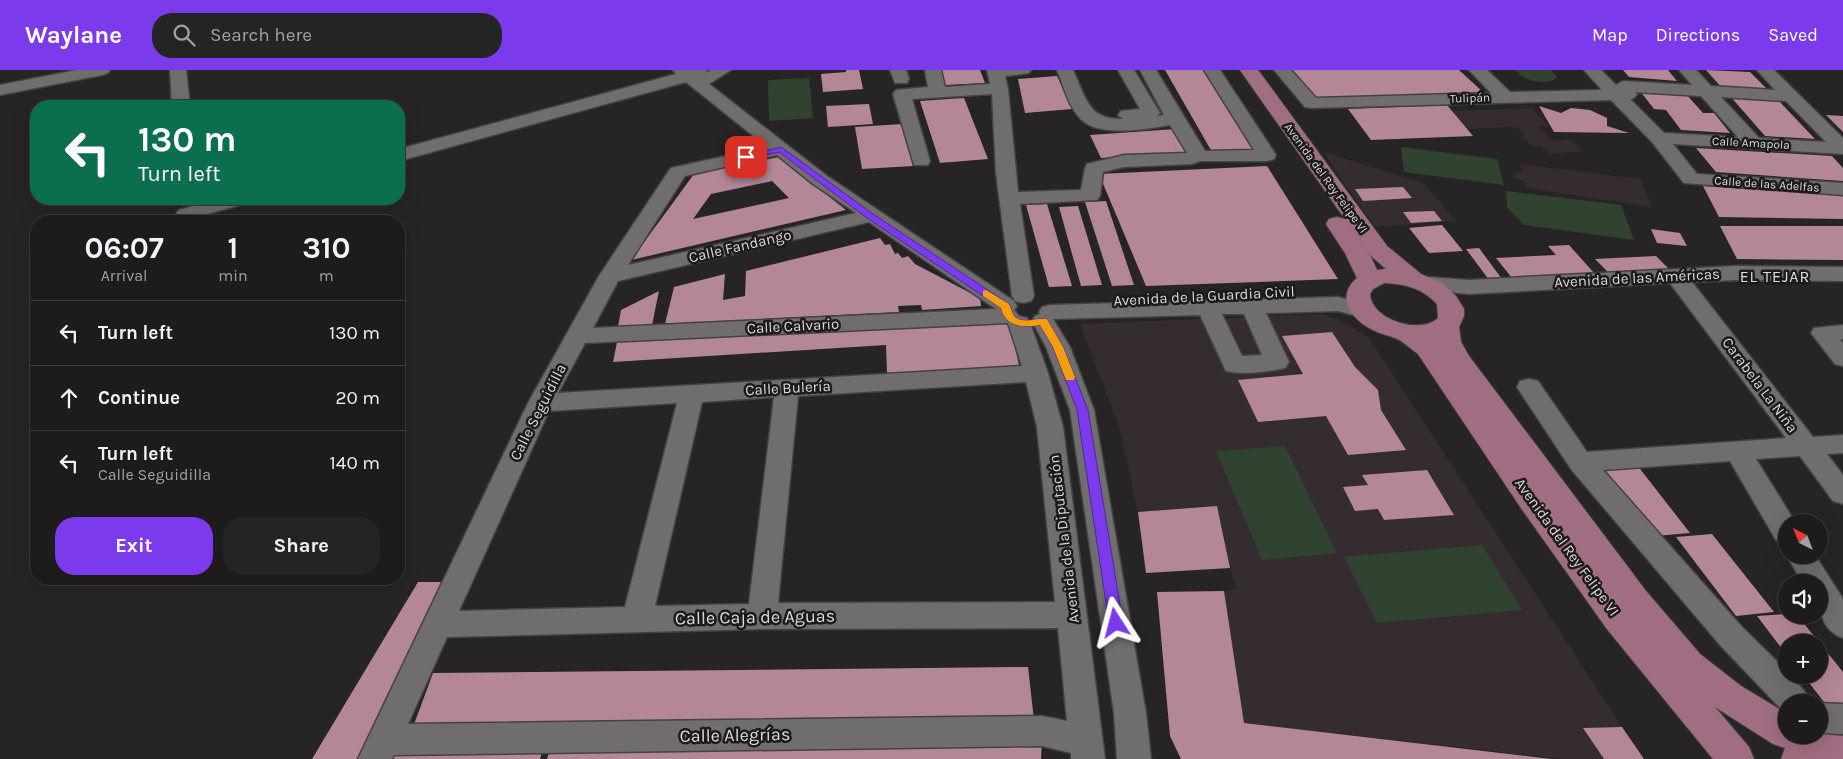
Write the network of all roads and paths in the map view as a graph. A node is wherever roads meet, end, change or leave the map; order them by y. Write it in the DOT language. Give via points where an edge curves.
graph roads {
  1 [pos="102,70"];
  2 [pos="178,70"];
  3 [pos="722,70"];
  4 [pos="933,70"];
  5 [pos="1023,70"];
  6 [pos="1065,70"];
  7 [pos="1126,70"];
  8 [pos="1148,70"];
  9 [pos="1212,70"];
  10 [pos="1232,70"];
  11 [pos="1249,70"];
  12 [pos="1282,70"];
  13 [pos="1476,70"];
  14 [pos="1592,70"];
  15 [pos="1612,70"];
  16 [pos="1688,70"];
  17 [pos="1765,70"];
  18 [pos="692,75"];
  19 [pos="997,77"];
  20 [pos="0,90"];
  21 [pos="1622,91"];
  22 [pos="1706,91"];
  23 [pos="938,92"];
  24 [pos="1790,96"];
  25 [pos="1505,97"];
  26 [pos="180,100"];
  27 [pos="1103,108"];
  28 [pos="1175,119"];
  29 [pos="1658,138"];
  30 [pos="1754,143"];
  31 [pos="1843,148"];
  32 [pos="781,149"];
  33 [pos="405,153"];
  34 [pos="1198,155"];
  35 [pos="921,161"];
  36 [pos="1843,189"];
  37 [pos="1009,198"];
  38 [pos="213,205"];
  39 [pos="186,211"];
  40 [pos="870,216"];
  41 [pos="1843,274"];
  42 [pos="610,276"];
  43 [pos="1676,276"];
  44 [pos="1365,282"];
  45 [pos="1419,282"];
  46 [pos="1491,286"];
  47 [pos="1252,306"];
  48 [pos="1208,308"];
  49 [pos="1028,311"];
  50 [pos="1364,311"];
  51 [pos="1447,314"];
  52 [pos="1405,332"];
  53 [pos="1843,332"];
  54 [pos="577,336"];
  55 [pos="1843,358"];
  56 [pos="1036,373"];
  57 [pos="1529,387"];
  58 [pos="787,388"];
  59 [pos="692,394"];
  60 [pos="540,403"];
  61 [pos="1843,444"];
  62 [pos="1807,447"];
  63 [pos="1737,451"];
  64 [pos="1580,462"];
  65 [pos="1843,494"];
  66 [pos="1778,519"];
  67 [pos="1828,600"];
  68 [pos="1072,615"];
  69 [pos="762,616"];
  70 [pos="637,619"];
  71 [pos="437,624"];
  72 [pos="1843,625"];
  73 [pos="1788,694"];
  74 [pos="1778,727"];
  75 [pos="379,750"];
  76 [pos="1088,750"];
  77 [pos="1134,759"];
  78 [pos="1736,759"];
  1 -- 20 [label="street"];
  2 -- 26 [label="street"];
  3 -- 18 [label="street"];
  4 -- 23 [label="street"];
  5 -- 19 [label="street"];
  6 -- 28 [label="street" via="1085,113 1092,120 1101,124 1118,124"];
  7 -- 27 [label="street" via="1151,113 1107,116"];
  8 -- 28 [label="street"];
  9 -- 34 [label="street" via="1267,155"];
  10 -- 44 [label="main road, Avenida del Rey Felipe VI" via="1358,253"];
  11 -- 45 [label="main road, Avenida del Rey Felipe VI" via="1380,251"];
  12 -- 25 [label="street, Tulipán" via="1311,103"];
  13 -- 25 [label="street"];
  14 -- 21 [label="street"];
  15 -- 21 [label="street"];
  16 -- 22 [label="street"];
  17 -- 24 [label="street"];
  18 -- 32 [label="street"];
  18 -- 33 [label="street"];
  19 -- 23 [label="street"];
  19 -- 37 [label="street, Avenida de la Diputación"];
  21 -- 22 [label="street, Tulipán"];
  21 -- 25 [label="street, Tulipán"];
  21 -- 29 [label="street"];
  22 -- 24 [label="street, Tulipán"];
  22 -- 30 [label="street"];
  23 -- 35 [label="street" via="902,94"];
  24 -- 31 [label="street"];
  28 -- 34 [label="street"];
  29 -- 30 [label="street, Calle Amapola"];
  29 -- 36 [label="street, Calle de las Adelfas" via="1691,179"];
  30 -- 31 [label="street, Calle Amapola"];
  32 -- 40 [label="street"];
  32 -- 42 [label="street, Calle Seguidilla" via="678,172"];
  34 -- 37 [label="street" via="1192,158 1124,161 1094,168 1090,196"];
  37 -- 49 [label="street, Avenida de la Diputación"];
  38 -- 39 [label="street"];
  40 -- 42 [label="street, Calle Fandango"];
  40 -- 49 [label="street"];
  41 -- 43 [label="street, Avenida de las Américas"];
  42 -- 54 [label="street, Calle Seguidilla"];
  43 -- 46 [label="street, Avenida de las Américas"];
  43 -- 62 [label="street, Carabela La Niña"];
  44 -- 45 [label="main road" via="1389,276"];
  44 -- 49 [label="street, Avenida de la Guardia Civil" via="1337,289"];
  44 -- 50 [label="main road" via="1357,293"];
  45 -- 46 [label="street, Avenida de las Américas"];
  45 -- 51 [label="main road, Avenida del Rey Felipe VI"];
  46 -- 51 [label="street, Avenida de las Américas" via="1466,293"];
  47 -- 48 [label="street"];
  47 -- 48 [label="street" via="1277,362 1234,365"];
  47 -- 50 [label="street" via="1338,304"];
  48 -- 49 [label="street"];
  49 -- 54 [label="street, Calle Calvario"];
  49 -- 56 [label="street, Avenida de la Diputación"];
  49 -- 77 [label="street, Avenida de la Diputación" via="1058,347 1082,410 1130,713"];
  50 -- 52 [label="main road" via="1374,320"];
  51 -- 52 [label="main road" via="1435,332"];
  51 -- 74 [label="main road, Avenida del Rey Felipe VI" via="1448,342 1458,361 1634,601 1688,665 1729,697"];
  52 -- 78 [label="main road, Avenida del Rey Felipe VI" via="1427,348 1619,619"];
  53 -- 55 [label="street" via="1822,332"];
  54 -- 60 [label="street, Calle Seguidilla"];
  56 -- 58 [label="street, Calle Bulería"];
  56 -- 68 [label="street, Avenida de la Diputación" via="1050,427"];
  57 -- 64 [label="street"];
  58 -- 59 [label="street, Calle Bulería"];
  58 -- 69 [label="street"];
  59 -- 60 [label="street, Calle Bulería"];
  59 -- 70 [label="street"];
  60 -- 71 [label="street, Calle Seguidilla"];
  61 -- 62 [label="street"];
  62 -- 63 [label="street"];
  62 -- 65 [label="street, Carabela La Niña"];
  63 -- 64 [label="street"];
  63 -- 66 [label="street"];
  64 -- 73 [label="street" via="1731,636"];
  67 -- 72 [label="street"];
  68 -- 69 [label="street, Calle Caja de Aguas"];
  68 -- 76 [label="street, Avenida de la Diputación"];
  69 -- 70 [label="street, Calle Caja de Aguas"];
  70 -- 71 [label="street, Calle Caja de Aguas"];
  71 -- 75 [label="street, Calle Seguidilla"];
  75 -- 76 [label="street, Calle Alegrías" via="1042,731"];
}
